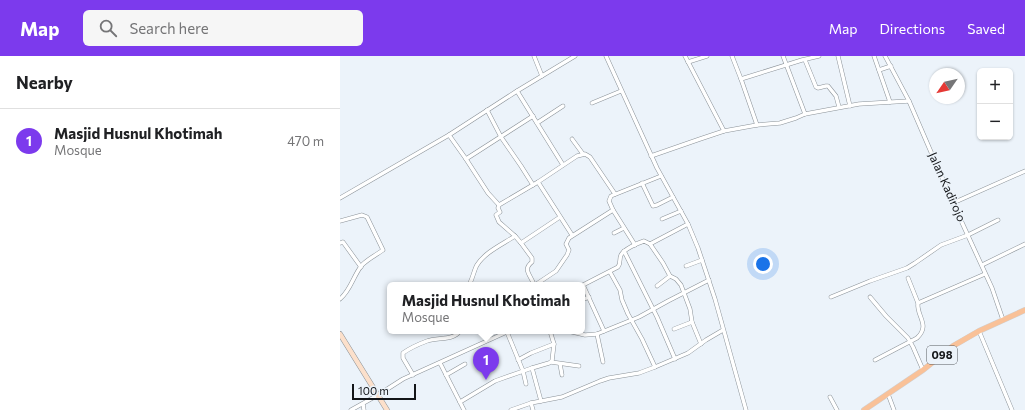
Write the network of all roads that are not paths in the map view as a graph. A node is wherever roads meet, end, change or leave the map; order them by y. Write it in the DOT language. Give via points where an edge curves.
graph roads {
  1 [pos="534,56"];
  2 [pos="575,56"];
  3 [pos="606,56"];
  4 [pos="685,56"];
  5 [pos="707,56"];
  6 [pos="732,56"];
  7 [pos="783,56"];
  8 [pos="819,56"];
  9 [pos="838,56"];
  10 [pos="874,56"];
  11 [pos="885,56"];
  12 [pos="805,60"];
  13 [pos="688,62"];
  14 [pos="786,65"];
  15 [pos="891,66"];
  16 [pos="879,70"];
  17 [pos="542,76"];
  18 [pos="741,80"];
  19 [pos="517,91"];
  20 [pos="621,91"];
  21 [pos="909,101"];
  22 [pos="592,102"];
  23 [pos="890,102"];
  24 [pos="563,106"];
  25 [pos="850,106"];
  26 [pos="839,107"];
  27 [pos="487,110"];
  28 [pos="806,114"];
  29 [pos="533,116"];
  30 [pos="537,123"];
  31 [pos="757,125"];
  32 [pos="724,132"];
  33 [pos="449,136"];
  34 [pos="501,137"];
  35 [pos="572,139"];
  36 [pos="583,154"];
  37 [pos="651,156"];
  38 [pos="466,159"];
  39 [pos="563,165"];
  40 [pos="1025,171"];
  41 [pos="661,176"];
  42 [pos="538,182"];
  43 [pos="642,183"];
  44 [pos="532,185"];
  45 [pos="615,194"];
  46 [pos="673,197"];
  47 [pos="340,198"];
  48 [pos="953,203"];
  49 [pos="499,205"];
  50 [pos="613,210"];
  51 [pos="681,211"];
  52 [pos="560,217"];
  53 [pos="662,219"];
  54 [pos="998,220"];
  55 [pos="340,221"];
  56 [pos="688,224"];
  57 [pos="624,228"];
  58 [pos="614,233"];
  59 [pos="572,235"];
  60 [pos="968,235"];
  61 [pos="515,236"];
  62 [pos="521,243"];
  63 [pos="340,244"];
  64 [pos="635,244"];
  65 [pos="650,244"];
  66 [pos="1025,244"];
  67 [pos="624,251"];
  68 [pos="702,260"];
  69 [pos="982,265"];
  70 [pos="361,266"];
  71 [pos="686,266"];
  72 [pos="610,272"];
  73 [pos="985,274"];
  74 [pos="670,276"];
  75 [pos="908,278"];
  76 [pos="709,280"];
  77 [pos="471,282"];
  78 [pos="533,282"];
  79 [pos="540,282"];
  80 [pos="585,284"];
  81 [pos="657,286"];
  82 [pos="585,289"];
  83 [pos="684,292"];
  84 [pos="870,296"];
  85 [pos="589,297"];
  86 [pos="831,298"];
  87 [pos="340,299"];
  88 [pos="585,299"];
  89 [pos="918,302"];
  90 [pos="653,309"];
  91 [pos="1025,310"];
  92 [pos="631,320"];
  93 [pos="1003,320"];
  94 [pos="692,322"];
  95 [pos="674,329"];
  96 [pos="723,330"];
  97 [pos="978,331"];
  98 [pos="604,332"];
  99 [pos="340,334"];
  100 [pos="458,334"];
  101 [pos="501,334"];
  102 [pos="506,334"];
  103 [pos="551,334"];
  104 [pos="581,334"];
  105 [pos="597,334"];
  106 [pos="911,341"];
  107 [pos="554,344"];
  108 [pos="701,344"];
  109 [pos="674,359"];
  110 [pos="518,360"];
  111 [pos="875,360"];
  112 [pos="551,362"];
  113 [pos="603,362"];
  114 [pos="440,363"];
  115 [pos="465,364"];
  116 [pos="560,364"];
  117 [pos="579,366"];
  118 [pos="654,367"];
  119 [pos="532,368"];
  120 [pos="923,370"];
  121 [pos="523,372"];
  122 [pos="413,375"];
  123 [pos="446,375"];
  124 [pos="562,375"];
  125 [pos="526,384"];
  126 [pos="888,394"];
  127 [pos="378,395"];
  128 [pos="830,397"];
  129 [pos="541,401"];
  130 [pos="460,402"];
  131 [pos="531,403"];
  132 [pos="363,404"];
  133 [pos="351,410"];
  134 [pos="364,410"];
  135 [pos="387,410"];
  136 [pos="464,410"];
  137 [pos="511,410"];
  138 [pos="534,410"];
  139 [pos="746,410"];
  140 [pos="836,410"];
  141 [pos="864,410"];
  142 [pos="894,410"];
  143 [pos="1012,410"];
  1 -- 17 [label="street"];
  2 -- 17 [label="street"];
  3 -- 20 [label="street"];
  4 -- 13 [label="street"];
  5 -- 13 [label="street"];
  6 -- 18 [label="street"];
  7 -- 14 [label="street"];
  8 -- 12 [label="street"];
  9 -- 25 [label="street"];
  10 -- 16 [label="street"];
  11 -- 15 [label="street, Jalan Kadirojo"];
  12 -- 14 [label="street"];
  12 -- 26 [label="street" via="817,88 828,86 836,96"];
  13 -- 32 [label="street"];
  14 -- 18 [label="street"];
  14 -- 28 [label="street"];
  15 -- 16 [label="street"];
  15 -- 21 [label="street, Jalan Kadirojo"];
  16 -- 23 [label="street"];
  17 -- 19 [label="street"];
  18 -- 31 [label="street"];
  19 -- 27 [label="street"];
  19 -- 29 [label="street"];
  20 -- 22 [label="street"];
  20 -- 37 [label="street"];
  21 -- 23 [label="street"];
  21 -- 48 [label="street, Jalan Kadirojo"];
  23 -- 25 [label="street"];
  24 -- 30 [label="street"];
  25 -- 26 [label="street"];
  26 -- 28 [label="street"];
  27 -- 33 [label="street"];
  27 -- 34 [label="street"];
  28 -- 31 [label="street" via="780,123"];
  29 -- 30 [label="street"];
  29 -- 34 [label="street"];
  30 -- 39 [label="street"];
  31 -- 32 [label="street"];
  32 -- 37 [label="street"];
  33 -- 38 [label="street"];
  33 -- 47 [label="street"];
  34 -- 38 [label="street"];
  34 -- 44 [label="street"];
  35 -- 36 [label="street"];
  36 -- 39 [label="street"];
  36 -- 45 [label="street" via="590,157"];
  37 -- 41 [label="street"];
  38 -- 49 [label="street"];
  39 -- 42 [label="street"];
  40 -- 48 [label="street"];
  41 -- 43 [label="street"];
  41 -- 46 [label="street"];
  42 -- 44 [label="street"];
  42 -- 52 [label="street"];
  43 -- 45 [label="street"];
  43 -- 46 [label="street" via="653,206"];
  44 -- 49 [label="street"];
  45 -- 50 [label="street" via="609,201"];
  46 -- 51 [label="street"];
  48 -- 60 [label="street, Jalan Kadirojo"];
  49 -- 61 [label="street" via="500,212 496,218"];
  50 -- 57 [label="street"];
  50 -- 59 [label="street"];
  51 -- 53 [label="street"];
  51 -- 56 [label="street"];
  52 -- 59 [label="street"];
  52 -- 62 [label="street"];
  54 -- 60 [label="street"];
  55 -- 70 [label="street" via="362,215 367,217 383,250"];
  56 -- 65 [label="street"];
  56 -- 68 [label="street"];
  57 -- 58 [label="street"];
  57 -- 64 [label="street"];
  59 -- 79 [label="street" via="566,243 567,255 556,271"];
  60 -- 69 [label="street, Jalan Kadirojo"];
  60 -- 86 [label="street" via="941,245 907,268"];
  61 -- 62 [label="street"];
  61 -- 77 [label="street" via="480,262"];
  62 -- 78 [label="street" via="532,258 527,270"];
  63 -- 70 [label="street" via="343,242"];
  64 -- 65 [label="street" via="644,241"];
  64 -- 67 [label="street"];
  65 -- 74 [label="street"];
  66 -- 69 [label="street"];
  67 -- 72 [label="street" via="619,266"];
  67 -- 90 [label="street"];
  68 -- 71 [label="street"];
  68 -- 76 [label="street"];
  69 -- 73 [label="street, Jalan Kadirojo"];
  70 -- 87 [label="street" via="347,292"];
  72 -- 80 [label="street"];
  72 -- 92 [label="street"];
  73 -- 89 [label="street"];
  73 -- 93 [label="street, Jalan Kadirojo"];
  74 -- 81 [label="street"];
  74 -- 83 [label="street" via="678,281"];
  75 -- 89 [label="street"];
  76 -- 83 [label="street"];
  76 -- 96 [label="street"];
  82 -- 85 [label="street"];
  83 -- 90 [label="street"];
  83 -- 94 [label="street"];
  84 -- 106 [label="street"];
  85 -- 88 [label="street"];
  85 -- 98 [label="street"];
  89 -- 106 [label="street" via="923,328 920,335"];
  90 -- 92 [label="street"];
  90 -- 109 [label="street"];
  91 -- 93 [label="main road, 098"];
  92 -- 98 [label="street"];
  92 -- 118 [label="street"];
  93 -- 97 [label="main road, 098"];
  94 -- 95 [label="street"];
  94 -- 108 [label="street"];
  96 -- 108 [label="street"];
  96 -- 139 [label="street"];
  97 -- 120 [label="main road, 098" via="953,346"];
  97 -- 143 [label="street"];
  98 -- 105 [label="street"];
  99 -- 127 [label="main road"];
  100 -- 122 [label="street" via="427,340 404,353 403,357"];
  101 -- 114 [label="street"];
  102 -- 110 [label="street"];
  103 -- 107 [label="street"];
  104 -- 105 [label="street"];
  105 -- 113 [label="street"];
  106 -- 111 [label="street"];
  106 -- 120 [label="street"];
  107 -- 110 [label="street"];
  107 -- 112 [label="street"];
  108 -- 109 [label="street"];
  109 -- 118 [label="street"];
  110 -- 121 [label="street"];
  112 -- 116 [label="street"];
  112 -- 119 [label="street"];
  114 -- 122 [label="street"];
  114 -- 123 [label="street"];
  115 -- 123 [label="street"];
  116 -- 117 [label="street"];
  116 -- 124 [label="street"];
  118 -- 129 [label="street" via="639,373 609,378 553,400"];
  119 -- 121 [label="street"];
  119 -- 129 [label="street"];
  120 -- 126 [label="main road, 098"];
  121 -- 125 [label="street"];
  121 -- 130 [label="street" via="495,382"];
  122 -- 127 [label="street"];
  123 -- 130 [label="street"];
  126 -- 141 [label="main road, 098"];
  126 -- 142 [label="street"];
  127 -- 132 [label="street"];
  127 -- 135 [label="main road"];
  128 -- 140 [label="street"];
  129 -- 131 [label="street"];
  130 -- 136 [label="street"];
  131 -- 137 [label="street"];
  131 -- 138 [label="street"];
  132 -- 133 [label="street"];
  132 -- 134 [label="street"];
}
